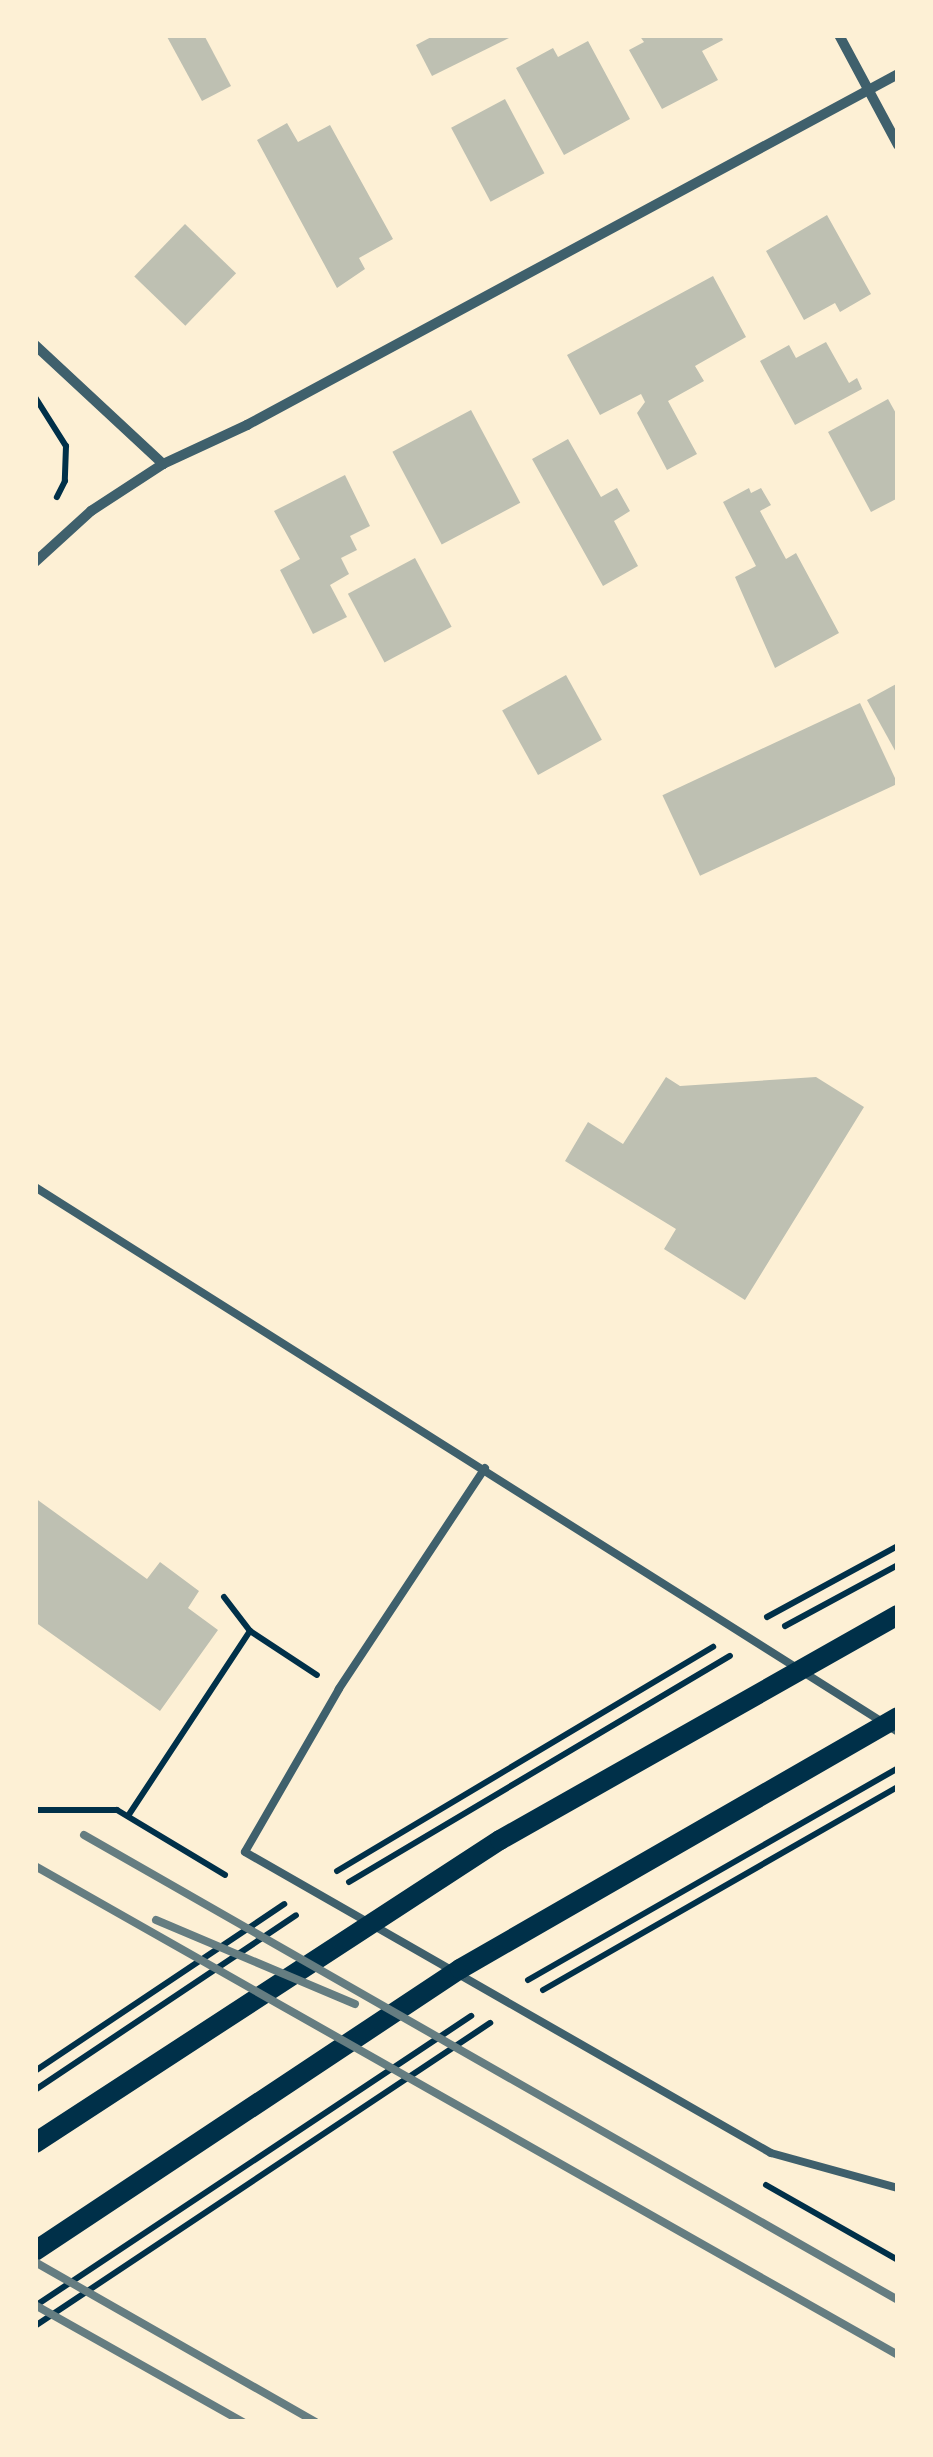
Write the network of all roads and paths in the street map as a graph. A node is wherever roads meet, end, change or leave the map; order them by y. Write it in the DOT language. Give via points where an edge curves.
graph roads {
  1 [pos="838,35"];
  2 [pos="898,74"];
  3 [pos="868,90"];
  4 [pos="898,145"];
  5 [pos="35,345"];
  6 [pos="35,397"];
  7 [pos="163,464"];
  8 [pos="51,504"];
  9 [pos="35,562"];
  10 [pos="35,1187"];
  11 [pos="485,1468"];
  12 [pos="898,1546"];
  13 [pos="224,1597"];
  14 [pos="898,1615"];
  15 [pos="756,1624"];
  16 [pos="250,1631"];
  17 [pos="722,1642"];
  18 [pos="339,1690"];
  19 [pos="898,1716"];
  20 [pos="898,1732"];
  21 [pos="898,1768"];
  22 [pos="898,1787"];
  23 [pos="128,1816"];
  24 [pos="327,1877"];
  25 [pos="298,1895"];
  26 [pos="525,1983"];
  27 [pos="532,1997"];
  28 [pos="474,2014"];
  29 [pos="498,2018"];
  30 [pos="35,2071"];
  31 [pos="35,2143"];
  32 [pos="898,2188"];
  33 [pos="35,2251"];
  34 [pos="35,2306"];
  35 [pos="35,2326"];
  1 -- 3 [label="street"];
  2 -- 3 [label="street"];
  3 -- 4 [label="street"];
  3 -- 7 [label="street"];
  5 -- 7 [label="street"];
  6 -- 8 [label="path" via="66,446 65,481"];
  7 -- 9 [label="street" via="91,511"];
  10 -- 11 [label="lane"];
  11 -- 18 [label="lane"];
  11 -- 20 [label="lane"];
  12 -- 15 [label="path"];
  13 -- 16 [label="path"];
  14 -- 31 [label="main road" via="500,1840"];
  16 -- 18 [label="path"];
  16 -- 23 [label="path"];
  17 -- 24 [label="path"];
  18 -- 32 [label="lane" via="244,1852 771,2153"];
  19 -- 33 [label="main road" via="460,1969"];
  21 -- 26 [label="path"];
  22 -- 27 [label="path"];
  25 -- 30 [label="path"];
  28 -- 34 [label="path"];
  29 -- 35 [label="path"];
}
